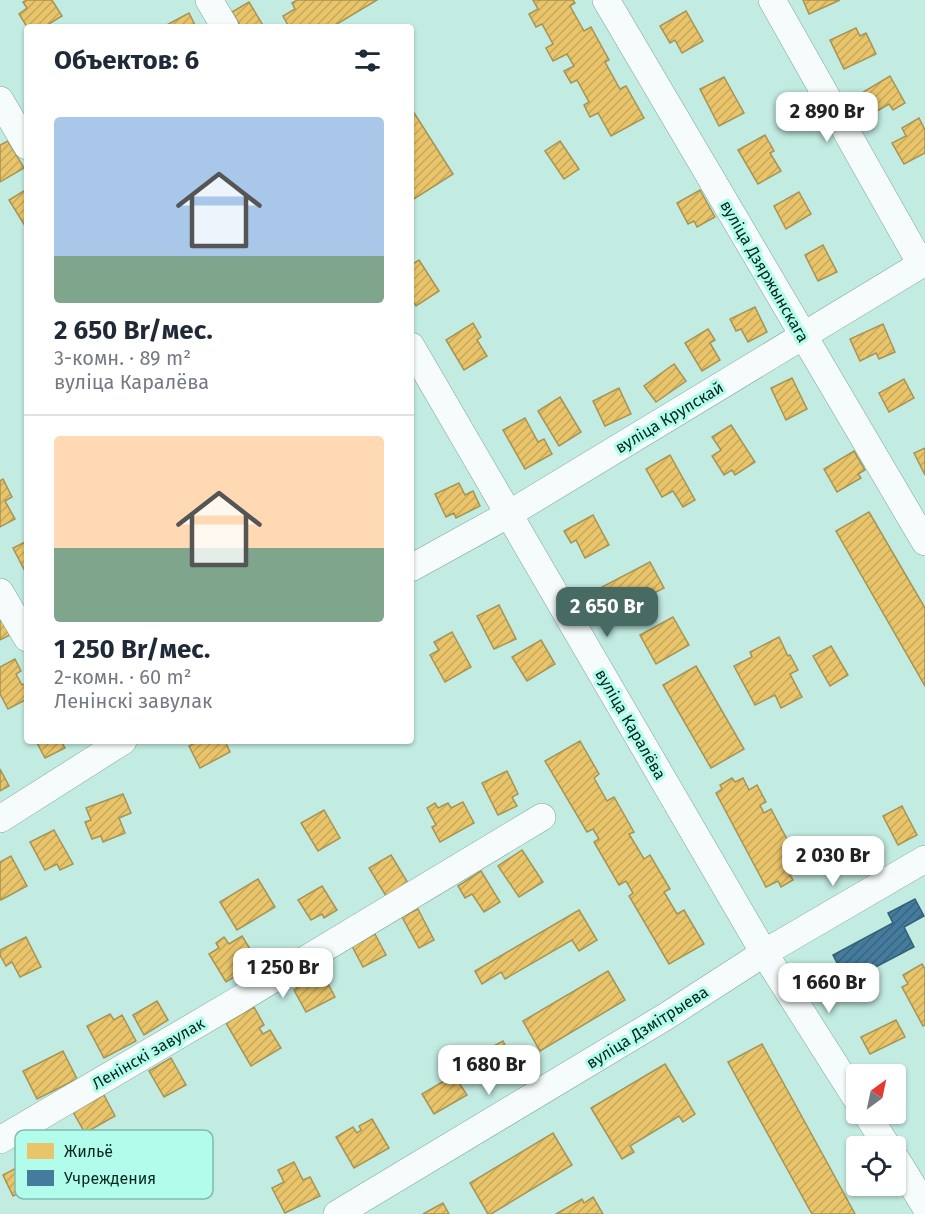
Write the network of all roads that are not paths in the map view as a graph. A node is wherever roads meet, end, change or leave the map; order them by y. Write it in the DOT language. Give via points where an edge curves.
graph roads {
  1 [pos="209,0"];
  2 [pos="606,0"];
  3 [pos="772,0"];
  4 [pos="223,24"];
  5 [pos="0,100"];
  6 [pos="24,141"];
  7 [pos="923,263"];
  8 [pos="804,336"];
  9 [pos="414,351"];
  10 [pos="509,514"];
  11 [pos="925,542"];
  12 [pos="414,566"];
  13 [pos="0,592"];
  14 [pos="24,633"];
  15 [pos="111,744"];
  16 [pos="92,749"];
  17 [pos="542,817"];
  18 [pos="0,819"];
  19 [pos="925,859"];
  20 [pos="764,953"];
  21 [pos="846,1082"];
  22 [pos="17,1130"];
  23 [pos="15,1131"];
  24 [pos="0,1140"];
  25 [pos="906,1175"];
  26 [pos="925,1206"];
  27 [pos="337,1214"];
  1 -- 4 [label="street"];
  2 -- 8 [label="street, вуліца Дзяржынскага"];
  3 -- 7 [label="street"];
  5 -- 6 [label="street"];
  7 -- 8 [label="street, вуліца Крупскай"];
  8 -- 10 [label="street, вуліца Крупскай"];
  8 -- 11 [label="street, вуліца Дзяржынскага"];
  9 -- 10 [label="street, вуліца Каралёва"];
  10 -- 12 [label="street, вуліца Крупскай"];
  10 -- 20 [label="street, вуліца Каралёва"];
  13 -- 14 [label="street"];
  15 -- 16 [label="street"];
  16 -- 18 [label="street"];
  17 -- 22 [label="street, Ленінскі завулак"];
  19 -- 20 [label="street, вуліца Дзмітрыева"];
  20 -- 21 [label="street, вуліца Каралёва"];
  20 -- 27 [label="street, вуліца Дзмітрыева"];
  23 -- 24 [label="street, Ленінскі завулак"];
  25 -- 26 [label="street"];
}
